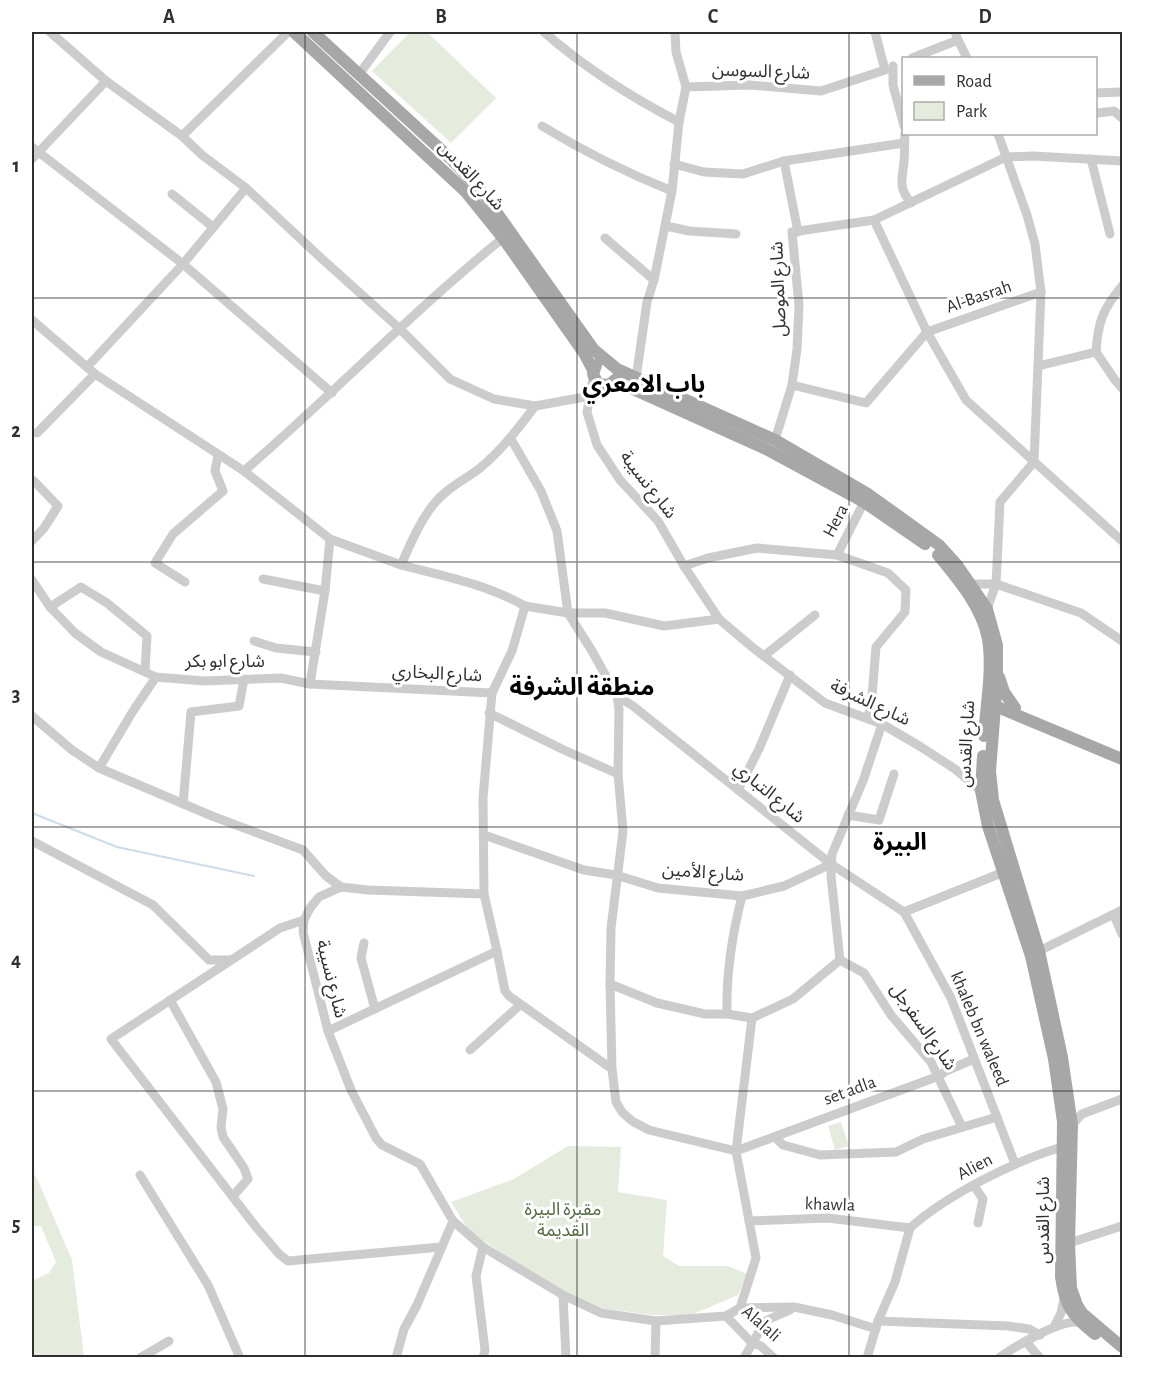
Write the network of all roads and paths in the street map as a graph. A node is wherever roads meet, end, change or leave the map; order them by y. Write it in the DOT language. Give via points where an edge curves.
graph roads {
  1 [pos="50,32"];
  2 [pos="288,32"];
  3 [pos="294,32"];
  4 [pos="313,32"];
  5 [pos="390,32"];
  6 [pos="544,32"];
  7 [pos="675,32"];
  8 [pos="875,32"];
  9 [pos="956,36"];
  10 [pos="914,57"];
  11 [pos="966,57"];
  12 [pos="902,62"];
  13 [pos="889,68"];
  14 [pos="360,74"];
  15 [pos="106,81"];
  16 [pos="686,87"];
  17 [pos="1122,92"];
  18 [pos="1097,93"];
  19 [pos="1098,113"];
  20 [pos="1122,118"];
  21 [pos="679,122"];
  22 [pos="902,122"];
  23 [pos="542,126"];
  24 [pos="998,135"];
  25 [pos="182,136"];
  26 [pos="905,138"];
  27 [pos="34,153"];
  28 [pos="1006,157"];
  29 [pos="1091,159"];
  30 [pos="784,161"];
  31 [pos="1122,161"];
  32 [pos="674,164"];
  33 [pos="246,188"];
  34 [pos="672,191"];
  35 [pos="172,194"];
  36 [pos="911,203"];
  37 [pos="874,220"];
  38 [pos="666,226"];
  39 [pos="213,227"];
  40 [pos="798,232"];
  41 [pos="736,234"];
  42 [pos="1110,234"];
  43 [pos="503,238"];
  44 [pos="605,238"];
  45 [pos="183,264"];
  46 [pos="654,280"];
  47 [pos="1122,286"];
  48 [pos="1041,292"];
  49 [pos="32,320"];
  50 [pos="399,328"];
  51 [pos="927,332"];
  52 [pos="1096,352"];
  53 [pos="612,365"];
  54 [pos="1038,366"];
  55 [pos="92,370"];
  56 [pos="593,374"];
  57 [pos="636,378"];
  58 [pos="609,385"];
  59 [pos="792,385"];
  60 [pos="1122,388"];
  61 [pos="332,393"];
  62 [pos="590,396"];
  63 [pos="536,406"];
  64 [pos="37,433"];
  65 [pos="511,439"];
  66 [pos="775,440"];
  67 [pos="218,455"];
  68 [pos="1034,462"];
  69 [pos="244,471"];
  70 [pos="34,481"];
  71 [pos="866,498"];
  72 [pos="330,539"];
  73 [pos="32,541"];
  74 [pos="1122,541"];
  75 [pos="837,555"];
  76 [pos="400,566"];
  77 [pos="684,566"];
  78 [pos="263,579"];
  79 [pos="32,580"];
  80 [pos="185,582"];
  81 [pos="970,584"];
  82 [pos="996,584"];
  83 [pos="325,591"];
  84 [pos="50,606"];
  85 [pos="525,606"];
  86 [pos="987,609"];
  87 [pos="568,613"];
  88 [pos="815,615"];
  89 [pos="719,619"];
  90 [pos="1122,640"];
  91 [pos="254,642"];
  92 [pos="316,651"];
  93 [pos="764,656"];
  94 [pos="145,671"];
  95 [pos="997,671"];
  96 [pos="790,675"];
  97 [pos="156,677"];
  98 [pos="244,679"];
  99 [pos="310,684"];
  100 [pos="492,693"];
  101 [pos="617,696"];
  102 [pos="990,703"];
  103 [pos="1014,710"];
  104 [pos="489,713"];
  105 [pos="32,716"];
  106 [pos="868,718"];
  107 [pos="882,724"];
  108 [pos="993,724"];
  109 [pos="1122,753"];
  110 [pos="1122,759"];
  111 [pos="99,768"];
  112 [pos="955,769"];
  113 [pos="982,771"];
  114 [pos="618,774"];
  115 [pos="894,774"];
  116 [pos="738,790"];
  117 [pos="981,791"];
  118 [pos="183,804"];
  119 [pos="848,815"];
  120 [pos="484,835"];
  121 [pos="32,841"];
  122 [pos="831,864"];
  123 [pos="1004,872"];
  124 [pos="616,874"];
  125 [pos="341,887"];
  126 [pos="484,894"];
  127 [pos="742,896"];
  128 [pos="904,912"];
  129 [pos="1118,912"];
  130 [pos="304,920"];
  131 [pos="1122,934"];
  132 [pos="364,943"];
  133 [pos="497,951"];
  134 [pos="1035,954"];
  135 [pos="231,960"];
  136 [pos="840,960"];
  137 [pos="610,984"];
  138 [pos="170,1000"];
  139 [pos="520,1005"];
  140 [pos="375,1009"];
  141 [pos="728,1014"];
  142 [pos="752,1018"];
  143 [pos="328,1031"];
  144 [pos="470,1050"];
  145 [pos="974,1059"];
  146 [pos="612,1069"];
  147 [pos="939,1076"];
  148 [pos="1122,1099"];
  149 [pos="1070,1108"];
  150 [pos="1082,1114"];
  151 [pos="997,1117"];
  152 [pos="1072,1125"];
  153 [pos="963,1127"];
  154 [pos="776,1137"];
  155 [pos="1066,1145"];
  156 [pos="736,1151"];
  157 [pos="1015,1164"];
  158 [pos="140,1174"];
  159 [pos="974,1186"];
  160 [pos="232,1196"];
  161 [pos="453,1221"];
  162 [pos="749,1221"];
  163 [pos="978,1223"];
  164 [pos="1122,1226"];
  165 [pos="910,1228"];
  166 [pos="1065,1243"];
  167 [pos="441,1247"];
  168 [pos="483,1247"];
  169 [pos="563,1295"];
  170 [pos="1064,1299"];
  171 [pos="794,1307"];
  172 [pos="740,1308"];
  173 [pos="726,1316"];
  174 [pos="656,1322"];
  175 [pos="1081,1323"];
  176 [pos="877,1325"];
  177 [pos="1054,1327"];
  178 [pos="1040,1335"];
  179 [pos="169,1341"];
  180 [pos="1026,1342"];
  181 [pos="752,1343"];
  182 [pos="1122,1347"];
  183 [pos="1122,1354"];
  184 [pos="393,1357"];
  185 [pos="140,1358"];
  186 [pos="240,1358"];
  187 [pos="483,1358"];
  188 [pos="566,1358"];
  189 [pos="655,1358"];
  190 [pos="744,1358"];
  191 [pos="774,1358"];
  192 [pos="867,1358"];
  193 [pos="999,1358"];
  194 [pos="1040,1358"];
  1 -- 15 [label="street"];
  2 -- 25 [label="street"];
  3 -- 43 [label="main road, شارع القدس" via="441,167"];
  4 -- 14 [label="main road, شارع القدس"];
  5 -- 14 [label="street"];
  6 -- 21 [label="street" via="637,101"];
  7 -- 16 [label="street, شارع السوسن"];
  8 -- 13 [label="street"];
  9 -- 10 [label="street"];
  9 -- 11 [label="street"];
  12 -- 13 [label="street, شارع السوسن"];
  13 -- 16 [label="street, شارع السوسن" via="821,91 748,85"];
  13 -- 22 [label="street"];
  14 -- 53 [label="main road, شارع القدس" via="482,192 594,350"];
  15 -- 25 [label="street"];
  15 -- 27 [label="street"];
  16 -- 21 [label="street"];
  17 -- 18 [label="street"];
  19 -- 20 [label="street" via="1114,111"];
  21 -- 32 [label="street"];
  23 -- 34 [label="street"];
  24 -- 28 [label="street"];
  25 -- 33 [label="street"];
  26 -- 30 [label="street"];
  26 -- 36 [label="street" via="901,182"];
  27 -- 45 [label="street"];
  28 -- 29 [label="street"];
  28 -- 36 [label="street, شارع الموصل"];
  28 -- 48 [label="street" via="1035,244"];
  29 -- 31 [label="street"];
  29 -- 42 [label="street"];
  30 -- 32 [label="street" via="743,174 704,172"];
  30 -- 40 [label="street"];
  32 -- 34 [label="street"];
  33 -- 39 [label="street"];
  33 -- 50 [label="street"];
  34 -- 38 [label="street"];
  35 -- 39 [label="street"];
  36 -- 37 [label="street, شارع الموصل"];
  37 -- 40 [label="street, شارع الموصل"];
  37 -- 51 [label="street"];
  38 -- 41 [label="street"];
  38 -- 46 [label="street"];
  39 -- 45 [label="street"];
  40 -- 59 [label="street, شارع الموصل" via="792,232 799,304"];
  43 -- 50 [label="street"];
  43 -- 56 [label="main road, شارع القدس" via="584,353"];
  44 -- 46 [label="street"];
  45 -- 55 [label="street"];
  45 -- 61 [label="street"];
  46 -- 57 [label="street"];
  47 -- 52 [label="street" via="1103,310"];
  48 -- 51 [label="street, Al-Basrah"];
  48 -- 54 [label="street"];
  49 -- 55 [label="street"];
  50 -- 61 [label="street"];
  50 -- 63 [label="street" via="450,380 494,399"];
  51 -- 59 [label="street" via="866,403"];
  51 -- 68 [label="street" via="966,400"];
  52 -- 54 [label="street"];
  52 -- 60 [label="street"];
  53 -- 56 [label="main road" via="599,363"];
  53 -- 57 [label="main road, شارع القدس"];
  53 -- 58 [label="main road" via="617,377"];
  54 -- 68 [label="street"];
  55 -- 64 [label="street"];
  55 -- 67 [label="street"];
  56 -- 58 [label="main road" via="598,384"];
  56 -- 62 [label="street, شارع نسيبة"];
  57 -- 66 [label="main road, شارع القدس"];
  58 -- 62 [label="street"];
  58 -- 71 [label="main road, شارع القدس" via="633,389"];
  59 -- 66 [label="street"];
  61 -- 69 [label="street"];
  62 -- 63 [label="street"];
  62 -- 77 [label="street, شارع نسيبة" via="587,412 597,445 620,480 658,521"];
  63 -- 65 [label="street"];
  65 -- 76 [label="street" via="434,503"];
  65 -- 87 [label="street" via="541,490 557,531"];
  66 -- 71 [label="main road, شارع القدس"];
  67 -- 69 [label="street"];
  67 -- 80 [label="street" via="215,471 223,491 172,534 155,563"];
  68 -- 74 [label="street"];
  68 -- 82 [label="street" via="1000,502"];
  69 -- 72 [label="street"];
  70 -- 73 [label="street" via="58,506"];
  71 -- 75 [label="street, Hera"];
  71 -- 81 [label="main road, شارع القدس" via="939,545"];
  71 -- 102 [label="main road, شارع القدس" via="934,550 962,585 987,637"];
  72 -- 76 [label="street"];
  72 -- 83 [label="street"];
  75 -- 77 [label="street" via="757,548"];
  75 -- 106 [label="street" via="888,573 906,590 905,612 876,647"];
  76 -- 85 [label="street" via="470,582"];
  77 -- 89 [label="street, شارع نسيبة"];
  78 -- 83 [label="street"];
  79 -- 84 [label="street, شارع ابو بكر"];
  81 -- 82 [label="street"];
  81 -- 86 [label="main road, شارع القدس"];
  82 -- 86 [label="street"];
  82 -- 90 [label="street" via="1081,613"];
  83 -- 92 [label="street"];
  84 -- 94 [label="street, شارع ابو بكر" via="75,633 101,652"];
  84 -- 94 [label="street" via="81,587 107,603 147,636"];
  85 -- 87 [label="street"];
  85 -- 100 [label="street, شارع البخاري" via="512,651"];
  86 -- 95 [label="main road, شارع القدس" via="998,645"];
  87 -- 89 [label="street" via="605,613 664,626"];
  87 -- 101 [label="street"];
  88 -- 93 [label="street"];
  89 -- 93 [label="street, شارع الشرفة"];
  91 -- 92 [label="street"];
  92 -- 99 [label="street"];
  93 -- 96 [label="street, شارع الشرفة"];
  94 -- 97 [label="street, شارع ابو بكر"];
  95 -- 102 [label="main road, شارع القدس"];
  95 -- 103 [label="main road"];
  96 -- 106 [label="street, شارع الشرفة" via="825,703"];
  96 -- 116 [label="street"];
  97 -- 98 [label="street, شارع ابو بكر"];
  97 -- 111 [label="street"];
  98 -- 99 [label="street, شارع ابو بكر" via="281,678"];
  98 -- 118 [label="street" via="239,706 191,712"];
  99 -- 100 [label="street, شارع البخاري"];
  100 -- 104 [label="street"];
  101 -- 114 [label="street"];
  101 -- 116 [label="street, شارع التباري"];
  102 -- 103 [label="main road"];
  102 -- 108 [label="main road, شارع القدس"];
  102 -- 113 [label="main road, شارع القدس"];
  103 -- 108 [label="main road"];
  103 -- 109 [label="main road"];
  103 -- 110 [label="main road"];
  104 -- 114 [label="street"];
  104 -- 120 [label="street"];
  105 -- 111 [label="street"];
  106 -- 107 [label="street, شارع الشرفة"];
  107 -- 112 [label="street, شارع الشرفة"];
  107 -- 119 [label="street"];
  108 -- 134 [label="main road, شارع القدس" via="993,800"];
  111 -- 118 [label="street"];
  112 -- 113 [label="street" via="974,778"];
  112 -- 117 [label="street, شارع الشرفة"];
  113 -- 117 [label="main road, شارع القدس"];
  114 -- 124 [label="street" via="623,831"];
  115 -- 119 [label="street" via="879,820"];
  116 -- 122 [label="street, شارع التباري"];
  117 -- 123 [label="main road, شارع القدس"];
  118 -- 125 [label="street" via="303,850"];
  119 -- 122 [label="street"];
  120 -- 124 [label="street" via="584,870"];
  120 -- 126 [label="street"];
  121 -- 135 [label="street" via="153,905 209,960"];
  122 -- 127 [label="street, شارع الأمين" via="784,886"];
  122 -- 128 [label="street, شارع التباري"];
  122 -- 136 [label="street"];
  123 -- 128 [label="street"];
  123 -- 134 [label="main road, شارع القدس"];
  124 -- 127 [label="street, شارع الأمين" via="658,888"];
  124 -- 137 [label="street"];
  125 -- 126 [label="street"];
  125 -- 130 [label="street, شارع نسيبة" via="319,897"];
  126 -- 133 [label="street"];
  127 -- 141 [label="street" via="727,980"];
  128 -- 145 [label="street, khaleb bn waleed" via="951,998"];
  129 -- 131 [label="street"];
  129 -- 134 [label="street"];
  130 -- 135 [label="street" via="280,928"];
  130 -- 143 [label="street, شارع نسيبة" via="303,932"];
  132 -- 140 [label="street" via="361,958"];
  133 -- 139 [label="street" via="505,991"];
  133 -- 140 [label="street, شارع نسيبة"];
  134 -- 149 [label="main road, شارع القدس" via="1062,1057"];
  134 -- 155 [label="main road, شارع القدس"];
  135 -- 138 [label="street"];
  136 -- 142 [label="street" via="793,999"];
  136 -- 147 [label="street, شارع السفرجل" via="864,973"];
  137 -- 141 [label="street" via="657,1003 705,1014"];
  137 -- 146 [label="street"];
  138 -- 160 [label="street" via="216,1082 223,1109 223,1137 248,1179"];
  138 -- 160 [label="street" via="111,1039"];
  139 -- 144 [label="street"];
  139 -- 146 [label="street"];
  140 -- 143 [label="street, شارع نسيبة"];
  141 -- 142 [label="street"];
  142 -- 156 [label="street"];
  143 -- 161 [label="street" via="351,1090 376,1138 420,1164"];
  145 -- 147 [label="street, set adla"];
  145 -- 151 [label="street, khaleb bn waleed"];
  146 -- 156 [label="street" via="616,1102 632,1121 649,1130"];
  147 -- 153 [label="street, شارع السفرجل"];
  147 -- 154 [label="street, set adla"];
  148 -- 150 [label="street"];
  149 -- 150 [label="street"];
  149 -- 152 [label="main road, شارع القدس"];
  150 -- 152 [label="street"];
  151 -- 153 [label="street"];
  151 -- 157 [label="street, khaleb bn waleed"];
  152 -- 155 [label="main road, شارع القدس"];
  153 -- 154 [label="street" via="923,1138 896,1152 861,1155 820,1155 783,1145"];
  154 -- 156 [label="street, set adla"];
  155 -- 157 [label="street, Alien"];
  155 -- 166 [label="main road, شارع القدس"];
  156 -- 162 [label="street"];
  157 -- 159 [label="street, Alien"];
  158 -- 186 [label="street" via="208,1285"];
  159 -- 163 [label="street" via="983,1199"];
  159 -- 165 [label="street, Alien" via="942,1203"];
  160 -- 167 [label="street" via="288,1261"];
  161 -- 167 [label="street"];
  161 -- 168 [label="street"];
  162 -- 165 [label="street, khawla" via="828,1218"];
  162 -- 172 [label="street" via="756,1258"];
  164 -- 166 [label="street"];
  165 -- 176 [label="street" via="895,1282"];
  166 -- 170 [label="main road, شارع القدس" via="1061,1277"];
  166 -- 182 [label="main road, شارع القدس" via="1077,1305"];
  167 -- 184 [label="street"];
  168 -- 169 [label="street"];
  168 -- 187 [label="street" via="476,1276"];
  169 -- 174 [label="street" via="601,1313"];
  169 -- 188 [label="street"];
  170 -- 175 [label="main road, شارع القدس"];
  170 -- 177 [label="street"];
  171 -- 172 [label="street"];
  171 -- 176 [label="street"];
  171 -- 181 [label="street" via="765,1321"];
  172 -- 173 [label="street"];
  173 -- 174 [label="street"];
  173 -- 181 [label="street, Alalali"];
  174 -- 189 [label="street"];
  175 -- 177 [label="street" via="1071,1321"];
  175 -- 183 [label="main road, شارع القدس"];
  176 -- 178 [label="street" via="1008,1326"];
  176 -- 192 [label="street"];
  177 -- 178 [label="street"];
  178 -- 180 [label="street"];
  179 -- 185 [label="street"];
  180 -- 193 [label="street"];
  180 -- 194 [label="street"];
  181 -- 190 [label="street"];
  181 -- 191 [label="street, Alalali"];
}
